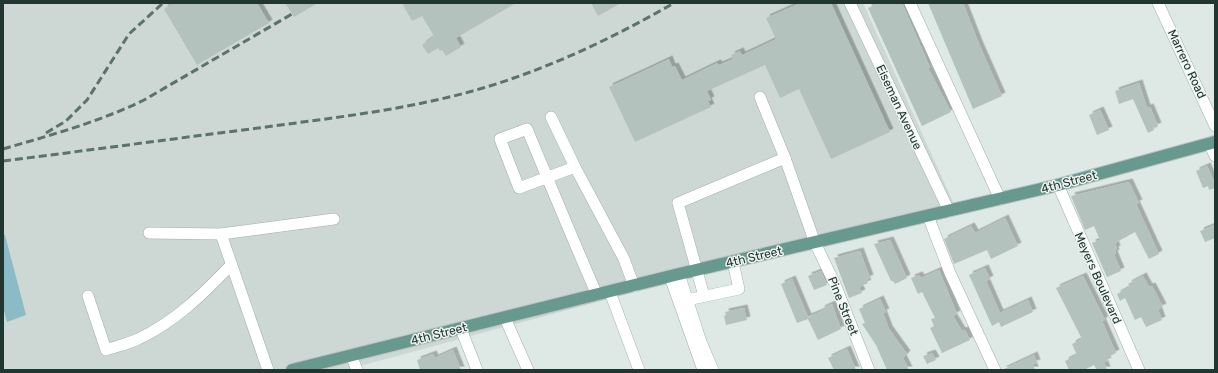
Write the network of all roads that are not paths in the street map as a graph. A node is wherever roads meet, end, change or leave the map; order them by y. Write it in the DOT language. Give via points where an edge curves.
graph roads {
  1 [pos="850,3"];
  2 [pos="910,3"];
  3 [pos="1158,3"];
  4 [pos="760,97"];
  5 [pos="552,117"];
  6 [pos="1215,126"];
  7 [pos="1212,142"];
  8 [pos="1215,156"];
  9 [pos="785,158"];
  10 [pos="575,167"];
  11 [pos="547,177"];
  12 [pos="1058,185"];
  13 [pos="1000,199"];
  14 [pos="949,211"];
  15 [pos="928,216"];
  16 [pos="334,219"];
  17 [pos="149,233"];
  18 [pos="221,234"];
  19 [pos="815,243"];
  20 [pos="733,262"];
  21 [pos="231,265"];
  22 [pos="696,270"];
  23 [pos="674,276"];
  24 [pos="634,286"];
  25 [pos="610,292"];
  26 [pos="597,295"];
  27 [pos="88,296"];
  28 [pos="704,296"];
  29 [pos="687,300"];
  30 [pos="505,318"];
  31 [pos="461,328"];
  32 [pos="351,355"];
  33 [pos="268,370"];
  34 [pos="292,370"];
  35 [pos="357,370"];
  36 [pos="477,370"];
  37 [pos="528,370"];
  38 [pos="639,370"];
  39 [pos="704,370"];
  40 [pos="713,370"];
  41 [pos="869,370"];
  42 [pos="995,370"];
  43 [pos="1139,370"];
  1 -- 14 [label="street, Eiseman Avenue"];
  2 -- 13 [label="street"];
  3 -- 6 [label="street, Marrero Road"];
  4 -- 9 [label="street, Pine Street"];
  5 -- 10 [label="street"];
  7 -- 8 [label="street"];
  7 -- 12 [label="main road, 4th Street"];
  9 -- 19 [label="street, Pine Street"];
  9 -- 22 [label="street" via="678,203"];
  10 -- 11 [label="street"];
  10 -- 24 [label="street" via="624,259"];
  11 -- 11 [label="street" via="527,129 500,139 518,188"];
  11 -- 26 [label="street"];
  12 -- 13 [label="main road, 4th Street"];
  12 -- 43 [label="street, Meyers Boulevard"];
  13 -- 14 [label="main road, 4th Street"];
  14 -- 15 [label="main road, 4th Street"];
  15 -- 19 [label="main road, 4th Street"];
  15 -- 42 [label="street" via="950,273"];
  16 -- 18 [label="street"];
  17 -- 18 [label="street"];
  18 -- 21 [label="street"];
  19 -- 20 [label="main road, 4th Street"];
  19 -- 41 [label="street, Pine Street" via="835,284"];
  20 -- 22 [label="main road, 4th Street"];
  20 -- 28 [label="street" via="739,289"];
  21 -- 27 [label="street" via="169,323 137,340 106,350"];
  21 -- 33 [label="street"];
  22 -- 23 [label="main road, 4th Street"];
  22 -- 28 [label="street"];
  23 -- 24 [label="main road, 4th Street"];
  23 -- 29 [label="street"];
  23 -- 39 [label="street"];
  24 -- 25 [label="main road, 4th Street"];
  25 -- 26 [label="main road, 4th Street"];
  25 -- 38 [label="street"];
  26 -- 30 [label="main road, 4th Street"];
  28 -- 29 [label="street"];
  29 -- 40 [label="street"];
  30 -- 31 [label="main road, 4th Street"];
  30 -- 37 [label="street"];
  31 -- 32 [label="main road, 4th Street"];
  31 -- 36 [label="street"];
  32 -- 34 [label="main road, 4th Street"];
  32 -- 35 [label="street"];
}
